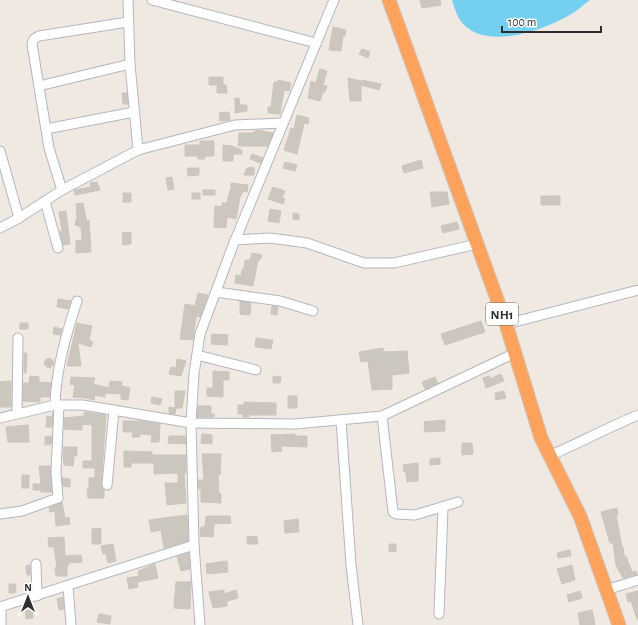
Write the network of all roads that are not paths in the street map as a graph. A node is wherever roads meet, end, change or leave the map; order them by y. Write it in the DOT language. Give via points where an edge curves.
graph roads {
  1 [pos="128,0"];
  2 [pos="152,0"];
  3 [pos="334,0"];
  4 [pos="389,0"];
  5 [pos="128,22"];
  6 [pos="316,43"];
  7 [pos="130,64"];
  8 [pos="39,86"];
  9 [pos="134,112"];
  10 [pos="283,123"];
  11 [pos="46,129"];
  12 [pos="138,150"];
  13 [pos="0,151"];
  14 [pos="2,171"];
  15 [pos="62,190"];
  16 [pos="45,201"];
  17 [pos="19,218"];
  18 [pos="0,228"];
  19 [pos="235,240"];
  20 [pos="477,244"];
  21 [pos="58,248"];
  22 [pos="638,290"];
  23 [pos="216,292"];
  24 [pos="77,300"];
  25 [pos="313,310"];
  26 [pos="506,324"];
  27 [pos="18,338"];
  28 [pos="515,353"];
  29 [pos="197,355"];
  30 [pos="256,370"];
  31 [pos="57,405"];
  32 [pos="114,410"];
  33 [pos="17,413"];
  34 [pos="638,415"];
  35 [pos="382,416"];
  36 [pos="0,418"];
  37 [pos="342,420"];
  38 [pos="191,423"];
  39 [pos="549,456"];
  40 [pos="108,485"];
  41 [pos="458,502"];
  42 [pos="443,508"];
  43 [pos="0,514"];
  44 [pos="194,545"];
  45 [pos="36,564"];
  46 [pos="638,580"];
  47 [pos="68,586"];
  48 [pos="606,590"];
  49 [pos="37,596"];
  50 [pos="1,607"];
  51 [pos="439,614"];
  52 [pos="1,625"];
  53 [pos="71,625"];
  54 [pos="200,625"];
  55 [pos="358,625"];
  56 [pos="619,625"];
  1 -- 5 [label="street"];
  2 -- 6 [label="street"];
  3 -- 6 [label="street"];
  4 -- 20 [label="highway, NH1"];
  5 -- 7 [label="street"];
  5 -- 8 [label="street" via="39,36 34,39 32,44"];
  6 -- 10 [label="street"];
  7 -- 8 [label="street"];
  7 -- 9 [label="street"];
  8 -- 11 [label="street"];
  9 -- 11 [label="street"];
  9 -- 12 [label="street"];
  10 -- 12 [label="street" via="235,125"];
  10 -- 19 [label="street"];
  11 -- 15 [label="street"];
  12 -- 15 [label="street"];
  13 -- 14 [label="street"];
  14 -- 17 [label="street"];
  15 -- 16 [label="street"];
  16 -- 17 [label="street"];
  16 -- 21 [label="street"];
  17 -- 18 [label="street"];
  19 -- 20 [label="street" via="270,238 307,243 364,263 394,263"];
  19 -- 23 [label="street"];
  20 -- 26 [label="highway, NH1"];
  22 -- 26 [label="street"];
  23 -- 25 [label="street" via="280,300"];
  23 -- 29 [label="street" via="200,334"];
  24 -- 31 [label="street" via="61,355 56,384"];
  26 -- 28 [label="highway, NH1"];
  27 -- 33 [label="street"];
  28 -- 35 [label="street"];
  28 -- 39 [label="highway, NH1" via="534,418"];
  29 -- 30 [label="street"];
  29 -- 38 [label="street"];
  31 -- 32 [label="street" via="83,405"];
  31 -- 33 [label="street"];
  31 -- 43 [label="street" via="58,498 22,511"];
  32 -- 38 [label="street"];
  32 -- 40 [label="street"];
  33 -- 36 [label="street"];
  34 -- 39 [label="street"];
  35 -- 37 [label="street"];
  35 -- 42 [label="street" via="393,512 415,515"];
  37 -- 38 [label="street" via="295,424"];
  37 -- 55 [label="street" via="351,564"];
  38 -- 44 [label="street"];
  39 -- 48 [label="highway, NH1" via="580,516"];
  41 -- 42 [label="street"];
  42 -- 51 [label="street"];
  44 -- 47 [label="street"];
  44 -- 54 [label="street"];
  45 -- 49 [label="street"];
  46 -- 48 [label="street"];
  47 -- 49 [label="street"];
  47 -- 53 [label="street"];
  48 -- 56 [label="highway, NH1"];
  49 -- 50 [label="street"];
  50 -- 52 [label="street"];
}
